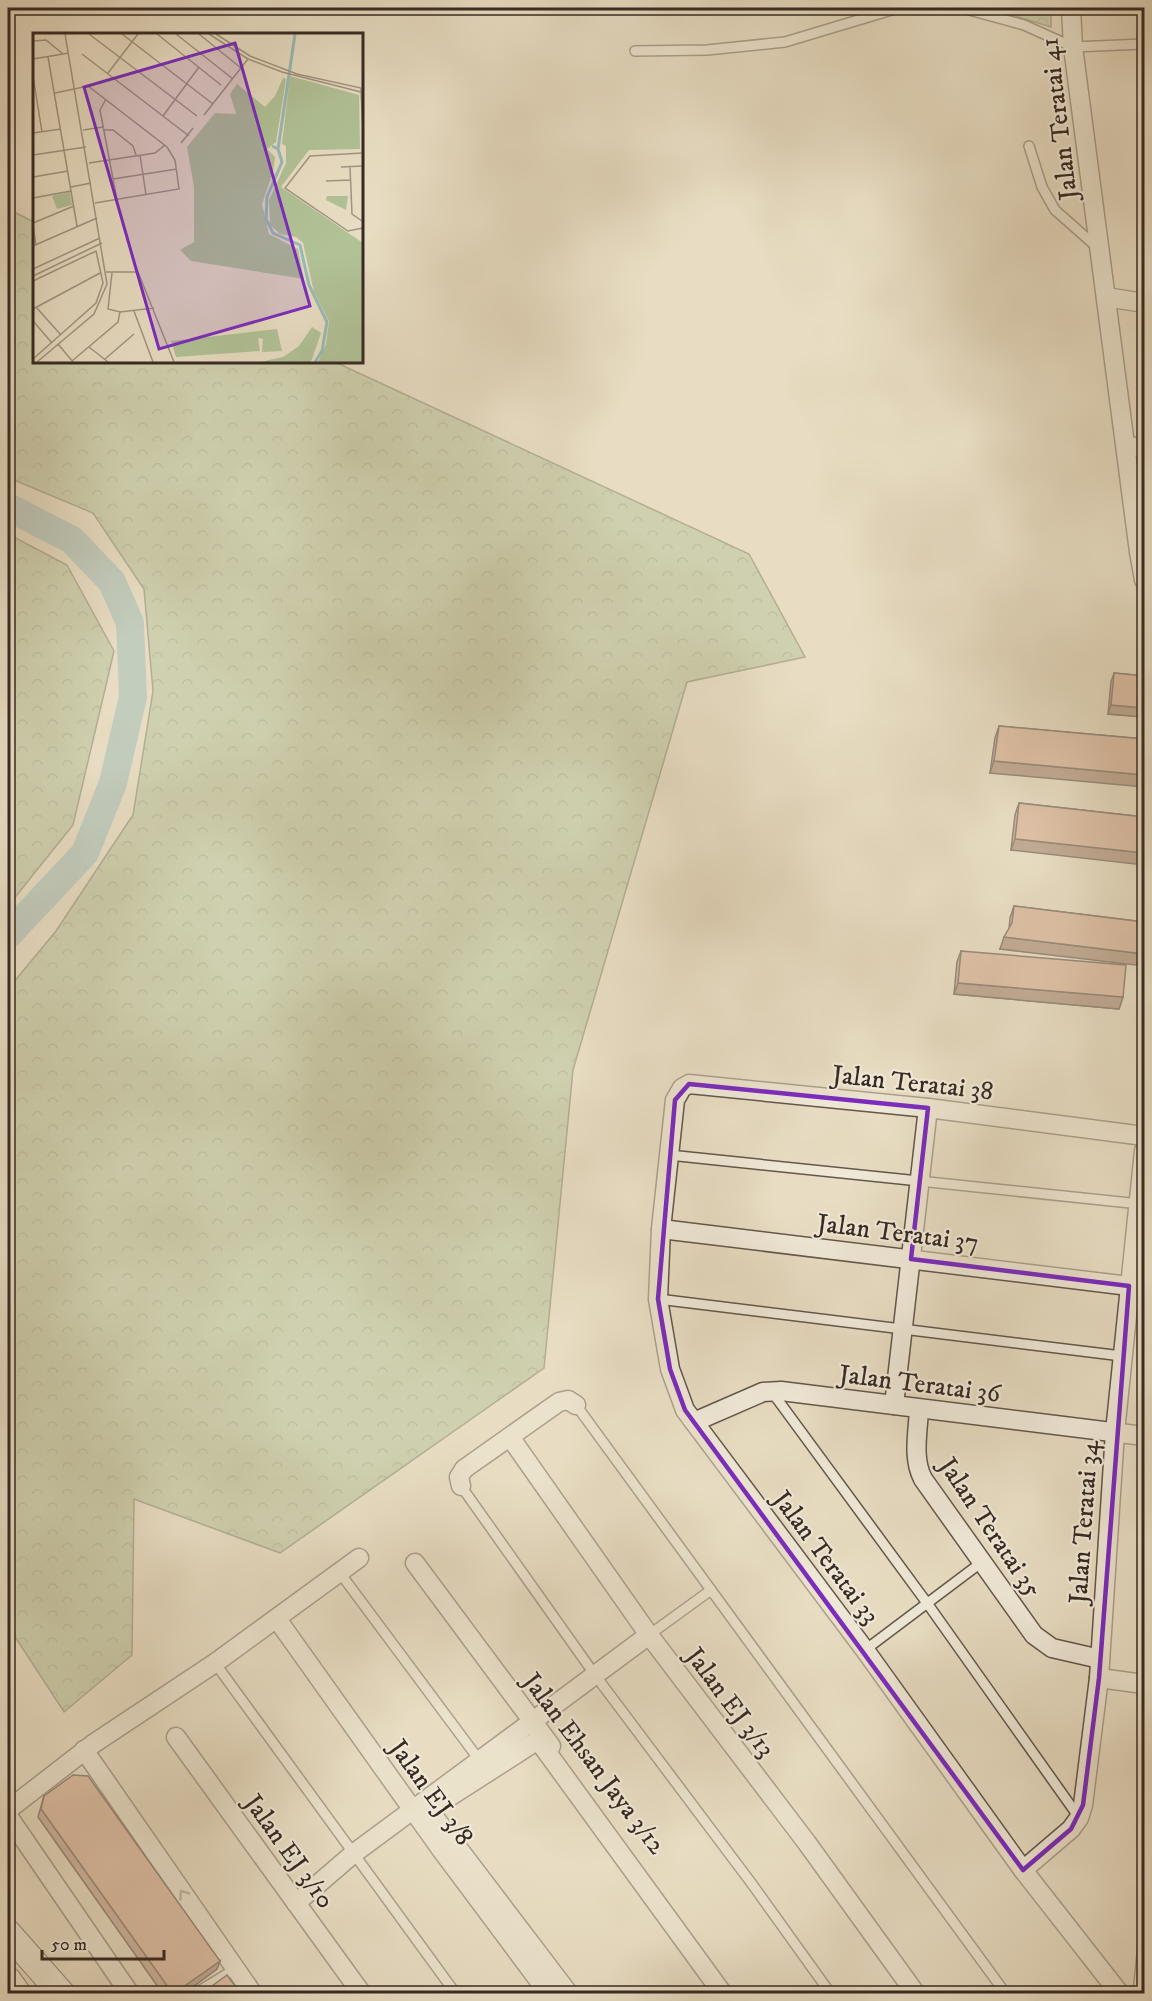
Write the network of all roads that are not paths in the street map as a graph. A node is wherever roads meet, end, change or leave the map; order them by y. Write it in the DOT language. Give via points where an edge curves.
graph roads {
  1 [pos="909,8"];
  2 [pos="962,8"];
  3 [pos="1071,8"];
  4 [pos="1144,44"];
  5 [pos="1073,47"];
  6 [pos="635,51"];
  7 [pos="1029,146"];
  8 [pos="1100,249"];
  9 [pos="1106,297"];
  10 [pos="1144,303"];
  11 [pos="1126,446"];
  12 [pos="1144,448"];
  13 [pos="1144,580"];
  14 [pos="678,1092"];
  15 [pos="928,1108"];
  16 [pos="1144,1136"];
  17 [pos="1144,1151"];
  18 [pos="669,1155"];
  19 [pos="920,1182"];
  20 [pos="1140,1204"];
  21 [pos="661,1229"];
  22 [pos="910,1259"];
  23 [pos="1129,1286"];
  24 [pos="658,1299"];
  25 [pos="902,1329"];
  26 [pos="1122,1356"];
  27 [pos="771,1391"];
  28 [pos="576,1405"];
  29 [pos="894,1405"];
  30 [pos="920,1409"];
  31 [pos="694,1422"];
  32 [pos="1115,1432"];
  33 [pos="510,1437"];
  34 [pos="1144,1437"];
  35 [pos="461,1486"];
  36 [pos="359,1558"];
  37 [pos="982,1562"];
  38 [pos="415,1563"];
  39 [pos="340,1573"];
  40 [pos="711,1590"];
  41 [pos="927,1603"];
  42 [pos="277,1619"];
  43 [pos="649,1635"];
  44 [pos="865,1650"];
  45 [pos="1100,1659"];
  46 [pos="215,1663"];
  47 [pos="595,1675"];
  48 [pos="1099,1678"];
  49 [pos="1144,1684"];
  50 [pos="533,1721"];
  51 [pos="176,1737"];
  52 [pos="84,1750"];
  53 [pos="480,1761"];
  54 [pos="8,1810"];
  55 [pos="413,1810"];
  56 [pos="8,1816"];
  57 [pos="1079,1818"];
  58 [pos="353,1854"];
  59 [pos="1023,1870"];
  60 [pos="296,1903"];
  61 [pos="8,1933"];
  62 [pos="1144,1935"];
  63 [pos="235,1969"];
  64 [pos="8,1980"];
  65 [pos="18,1994"];
  66 [pos="62,1994"];
  67 [pos="130,1994"];
  68 [pos="194,1994"];
  69 [pos="253,1994"];
  70 [pos="363,1994"];
  71 [pos="456,1994"];
  72 [pos="549,1994"];
  73 [pos="569,1994"];
  74 [pos="723,1994"];
  75 [pos="734,1994"];
  76 [pos="831,1994"];
  77 [pos="915,1994"];
  78 [pos="1006,1994"];
  79 [pos="1120,1994"];
  80 [pos="1138,1994"];
  1 -- 6 [label="lane" via="785,42 707,50"];
  2 -- 5 [label="lane" via="1024,25"];
  3 -- 5 [label="street, Jalan Teratai 41"];
  4 -- 5 [label="lane"];
  5 -- 8 [label="street, Jalan Teratai 41"];
  7 -- 8 [label="lane" via="1042,187 1055,210"];
  8 -- 9 [label="street, Jalan Teratai 41"];
  9 -- 10 [label="street"];
  9 -- 11 [label="street, Jalan Teratai 41"];
  11 -- 12 [label="street"];
  11 -- 13 [label="street, Jalan Teratai 41"];
  14 -- 15 [label="street, Jalan Teratai 38" via="690,1084"];
  14 -- 18 [label="street, Jalan Teratai 33"];
  15 -- 16 [label="street, Jalan Teratai 38"];
  15 -- 19 [label="street"];
  17 -- 20 [label="street, Jalan Teratai 34"];
  18 -- 19 [label="lane"];
  18 -- 21 [label="street, Jalan Teratai 33"];
  19 -- 20 [label="lane"];
  19 -- 22 [label="street"];
  20 -- 23 [label="street, Jalan Teratai 34"];
  21 -- 22 [label="street, Jalan Teratai 37"];
  21 -- 24 [label="street, Jalan Teratai 33"];
  22 -- 23 [label="street, Jalan Teratai 37"];
  22 -- 25 [label="street"];
  23 -- 26 [label="street, Jalan Teratai 34"];
  24 -- 25 [label="lane"];
  24 -- 31 [label="street, Jalan Teratai 33" via="670,1369 679,1397"];
  25 -- 26 [label="lane"];
  25 -- 29 [label="street"];
  26 -- 32 [label="street, Jalan Teratai 34"];
  27 -- 29 [label="street, Jalan Teratai 36"];
  27 -- 31 [label="street, Jalan Teratai 36"];
  27 -- 41 [label="lane"];
  28 -- 33 [label="street" via="564,1400"];
  28 -- 40 [label="lane"];
  29 -- 30 [label="street, Jalan Teratai 36"];
  30 -- 32 [label="street, Jalan Teratai 36"];
  30 -- 37 [label="street, Jalan Teratai 35" via="917,1468"];
  31 -- 44 [label="street, Jalan Teratai 33"];
  32 -- 34 [label="street, Jalan Teratai 36"];
  32 -- 45 [label="street, Jalan Teratai 34"];
  33 -- 35 [label="street" via="464,1469 459,1477"];
  33 -- 43 [label="street, Jalan EJ 3/13"];
  35 -- 47 [label="lane"];
  36 -- 39 [label="street"];
  37 -- 41 [label="lane"];
  37 -- 45 [label="street, Jalan Teratai 35" via="1042,1643"];
  38 -- 50 [label="street, Jalan Ehsan Jaya 3/12"];
  39 -- 42 [label="street"];
  39 -- 53 [label="lane"];
  40 -- 43 [label="lane"];
  40 -- 78 [label="lane"];
  41 -- 44 [label="lane"];
  41 -- 57 [label="lane"];
  42 -- 46 [label="street"];
  42 -- 55 [label="street, Jalan EJ 3/8"];
  43 -- 47 [label="street"];
  43 -- 77 [label="street, Jalan EJ 3/13"];
  44 -- 59 [label="street, Jalan Teratai 33"];
  45 -- 48 [label="street, Jalan Teratai 34"];
  46 -- 52 [label="street"];
  46 -- 58 [label="lane"];
  47 -- 50 [label="street"];
  47 -- 76 [label="lane"];
  48 -- 49 [label="street"];
  48 -- 57 [label="street, Jalan Teratai 34"];
  50 -- 53 [label="street"];
  50 -- 75 [label="street, Jalan Ehsan Jaya 3/12"];
  51 -- 60 [label="street, Jalan EJ 3/10"];
  52 -- 54 [label="street"];
  63 -- 52 [label="street, one-way"];
  53 -- 55 [label="street"];
  55 -- 58 [label="street"];
  55 -- 72 [label="street, Jalan EJ 3/8"];
  56 -- 67 [label="street"];
  57 -- 59 [label="street"];
  58 -- 60 [label="street"];
  58 -- 71 [label="lane"];
  59 -- 79 [label="street, Jalan Teratai 33"];
  60 -- 70 [label="street, Jalan EJ 3/10"];
  61 -- 66 [label="main road"];
  62 -- 80 [label="lane"];
  63 -- 68 [label="lane"];
  63 -- 69 [label="street"];
  64 -- 65 [label="main road"];
  73 -- 74 [label="street" via="429,1810 538,1740"];
}
